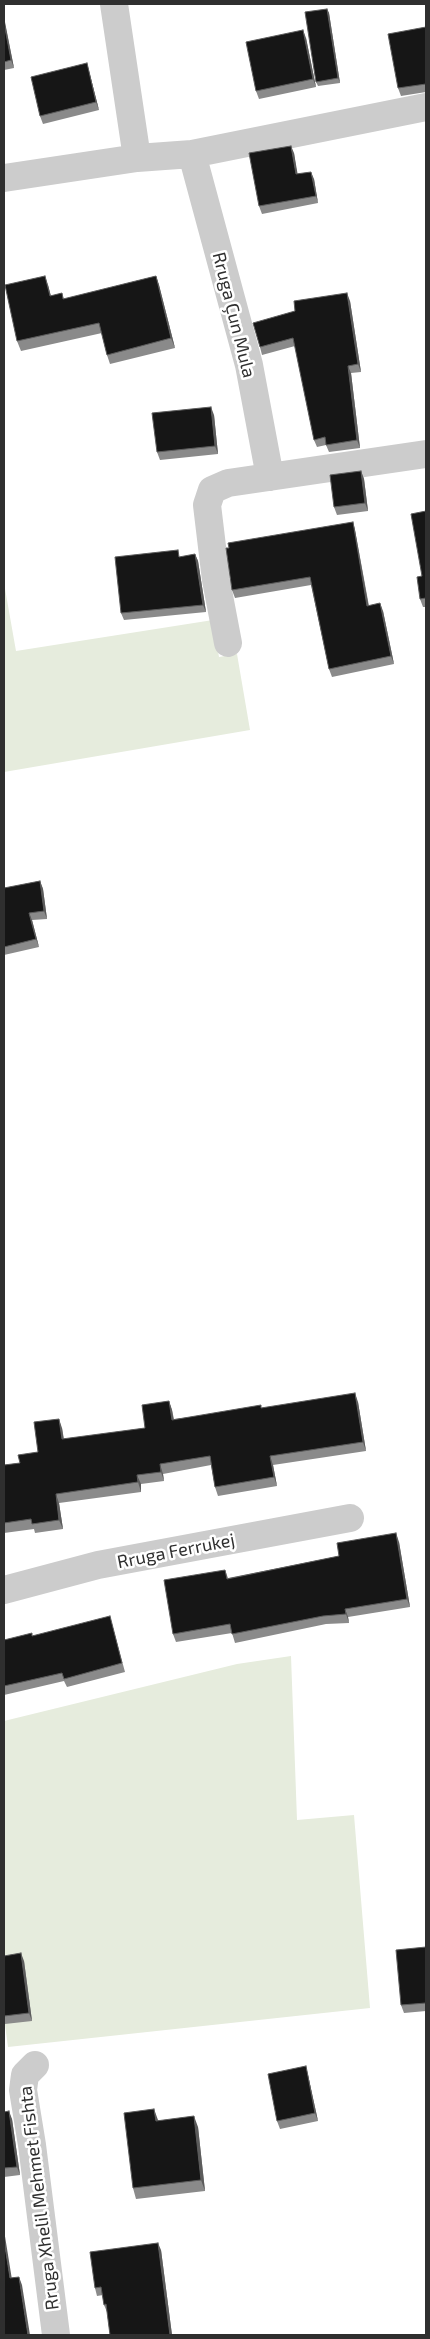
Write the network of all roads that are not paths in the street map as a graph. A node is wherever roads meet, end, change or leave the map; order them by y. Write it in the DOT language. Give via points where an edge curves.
graph roads {
  1 [pos="114,4"];
  2 [pos="426,107"];
  3 [pos="192,154"];
  4 [pos="137,158"];
  5 [pos="4,178"];
  6 [pos="426,454"];
  7 [pos="270,477"];
  8 [pos="228,643"];
  9 [pos="350,1518"];
  10 [pos="4,1590"];
  11 [pos="35,2065"];
  12 [pos="56,2335"];
  1 -- 4 [label="street"];
  2 -- 3 [label="street"];
  3 -- 4 [label="street"];
  3 -- 7 [label="street, Rruga Çun Mula" via="249,365"];
  4 -- 5 [label="street"];
  6 -- 7 [label="street"];
  7 -- 8 [label="street" via="228,483 212,490 207,504"];
  9 -- 10 [label="street, Rruga Ferrukej" via="98,1566"];
  11 -- 12 [label="street, Rruga Xhelil Mehmet Fishta" via="25,2075 23,2090"];
}
